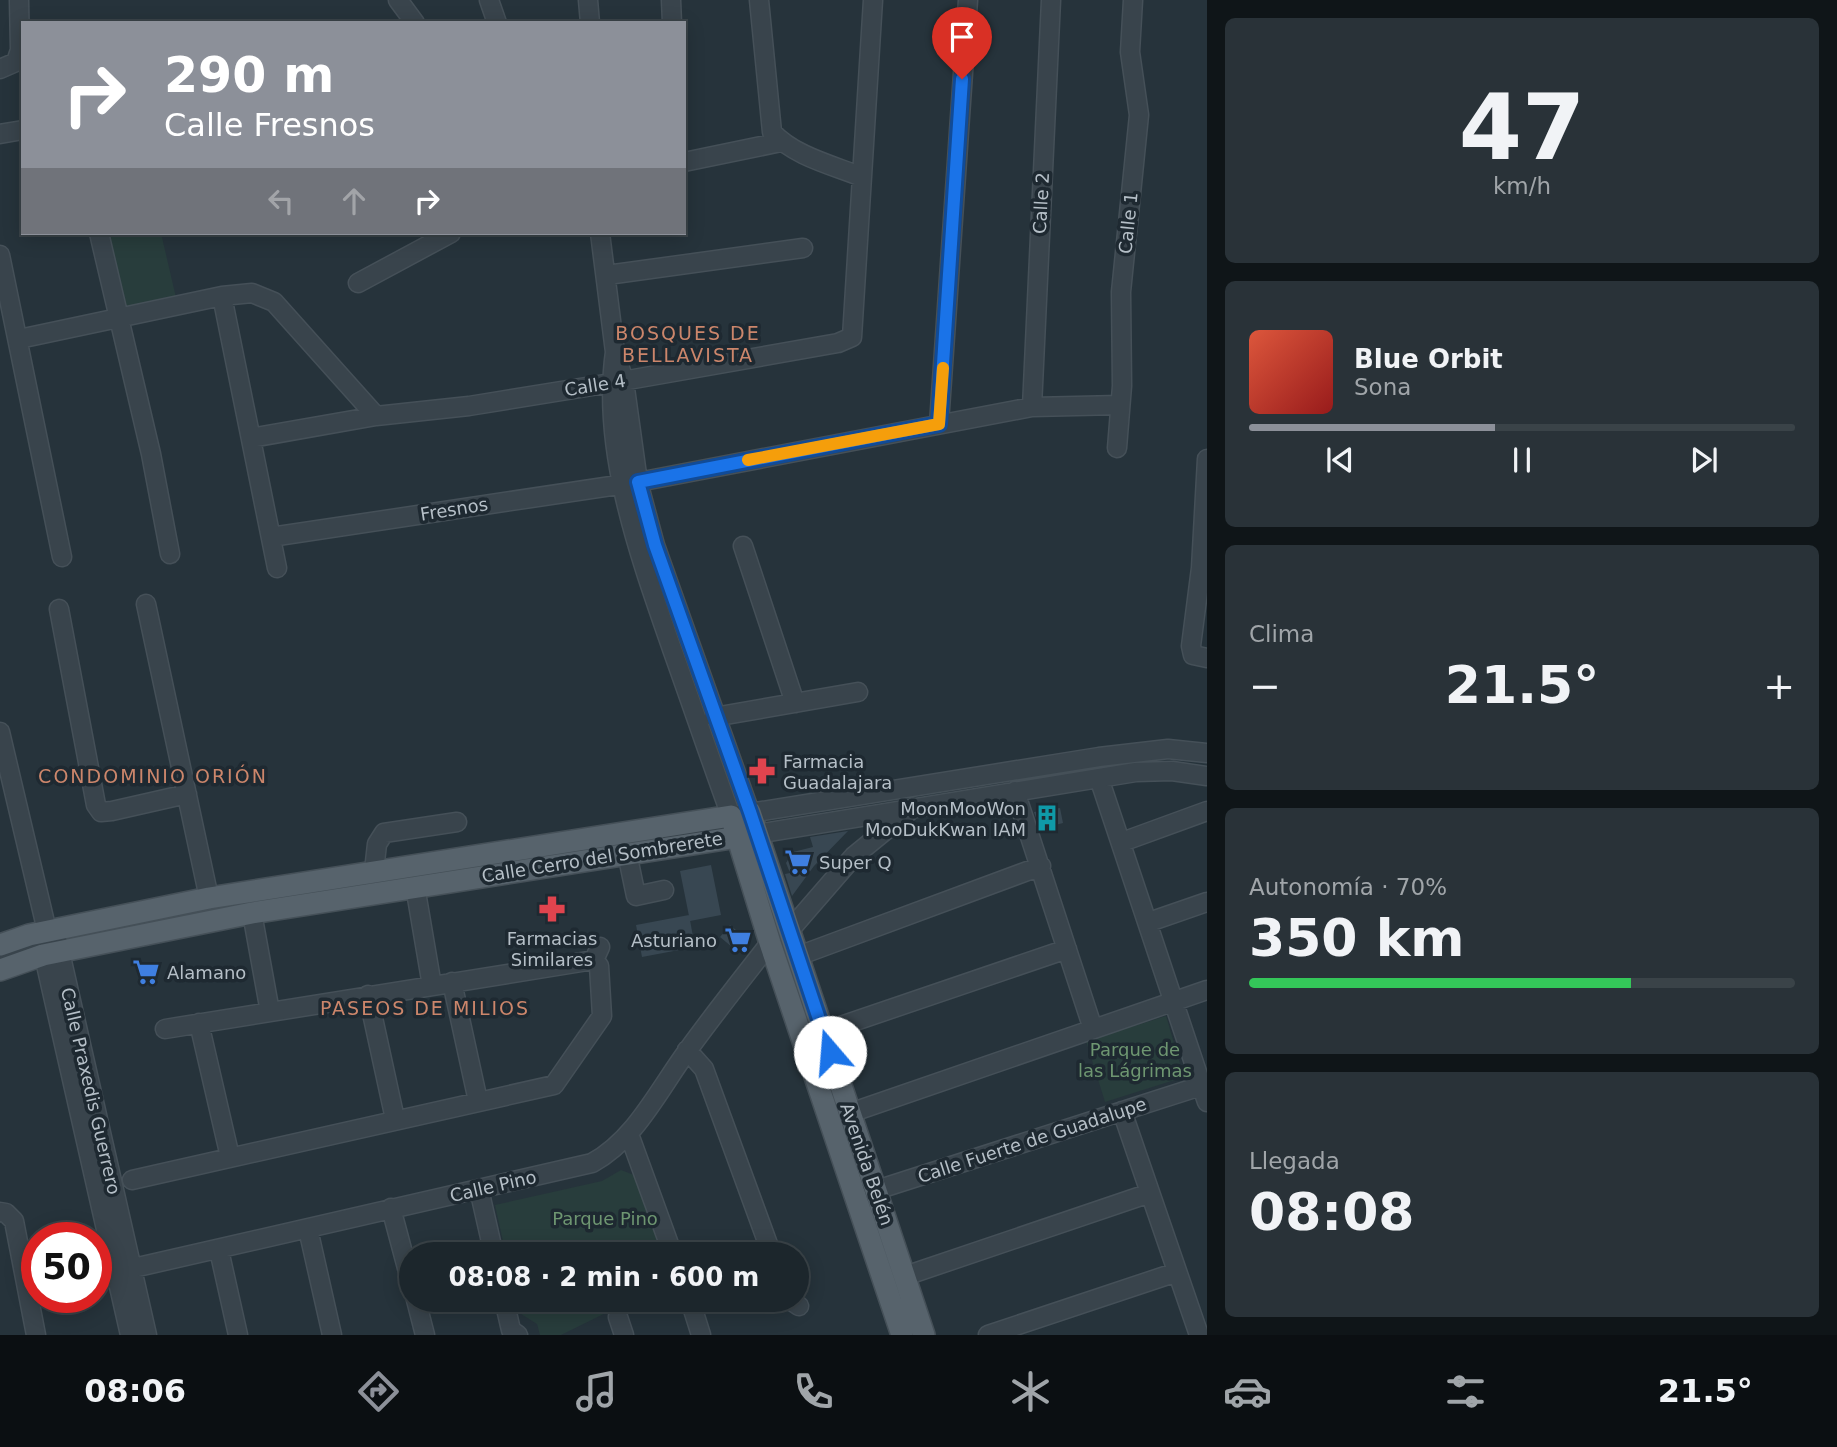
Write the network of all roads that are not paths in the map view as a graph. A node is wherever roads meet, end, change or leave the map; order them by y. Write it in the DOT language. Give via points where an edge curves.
graph roads {
  1 [pos="19,0"];
  2 [pos="398,0"];
  3 [pos="489,0"];
  4 [pos="588,0"];
  5 [pos="671,0"];
  6 [pos="759,0"];
  7 [pos="873,0"];
  8 [pos="968,0"];
  9 [pos="1051,0"];
  10 [pos="1133,0"];
  11 [pos="414,21"];
  12 [pos="496,21"];
  13 [pos="590,21"];
  14 [pos="672,21"];
  15 [pos="8,65"];
  16 [pos="21,130"];
  17 [pos="0,134"];
  18 [pos="781,142"];
  19 [pos="686,162"];
  20 [pos="863,177"];
  21 [pos="100,235"];
  22 [pos="447,235"];
  23 [pos="600,235"];
  24 [pos="803,248"];
  25 [pos="0,255"];
  26 [pos="607,275"];
  27 [pos="358,283"];
  28 [pos="222,296"];
  29 [pos="120,317"];
  30 [pos="19,340"];
  31 [pos="617,382"];
  32 [pos="1120,405"];
  33 [pos="1032,407"];
  34 [pos="376,416"];
  35 [pos="939,424"];
  36 [pos="251,439"];
  37 [pos="1117,448"];
  38 [pos="1207,459"];
  39 [pos="630,483"];
  40 [pos="1206,483"];
  41 [pos="271,537"];
  42 [pos="743,546"];
  43 [pos="170,554"];
  44 [pos="62,557"];
  45 [pos="277,568"];
  46 [pos="1204,568"];
  47 [pos="146,604"];
  48 [pos="59,609"];
  49 [pos="1200,657"];
  50 [pos="858,692"];
  51 [pos="795,703"];
  52 [pos="714,717"];
  53 [pos="0,732"];
  54 [pos="1205,752"];
  55 [pos="1207,776"];
  56 [pos="1100,778"];
  57 [pos="1015,791"];
  58 [pos="187,794"];
  59 [pos="915,807"];
  60 [pos="1207,811"];
  61 [pos="457,822"];
  62 [pos="741,827"];
  63 [pos="1122,842"];
  64 [pos="627,853"];
  65 [pos="1041,866"];
  66 [pos="374,871"];
  67 [pos="415,886"];
  68 [pos="664,890"];
  69 [pos="209,898"];
  70 [pos="1207,902"];
  71 [pos="252,913"];
  72 [pos="1149,922"];
  73 [pos="789,931"];
  74 [pos="49,941"];
  75 [pos="770,943"];
  76 [pos="0,945"];
  77 [pos="1067,949"];
  78 [pos="0,952"];
  79 [pos="798,956"];
  80 [pos="0,959"];
  81 [pos="0,970"];
  82 [pos="452,982"];
  83 [pos="432,986"];
  84 [pos="1207,990"];
  85 [pos="368,995"];
  86 [pos="1175,1002"];
  87 [pos="270,1012"];
  88 [pos="199,1023"];
  89 [pos="165,1029"];
  90 [pos="1093,1029"];
  91 [pos="823,1032"];
  92 [pos="687,1050"];
  93 [pos="1205,1090"];
  94 [pos="478,1101"];
  95 [pos="1122,1111"];
  96 [pos="850,1113"];
  97 [pos="395,1119"];
  98 [pos="629,1134"];
  99 [pos="230,1157"];
  100 [pos="132,1180"];
  101 [pos="479,1189"];
  102 [pos="866,1194"];
  103 [pos="1150,1194"];
  104 [pos="391,1208"];
  105 [pos="0,1212"];
  106 [pos="308,1229"];
  107 [pos="400,1242"];
  108 [pos="491,1242"];
  109 [pos="668,1242"];
  110 [pos="767,1242"];
  111 [pos="219,1250"];
  112 [pos="124,1270"];
  113 [pos="1177,1272"];
  114 [pos="905,1276"];
  115 [pos="419,1312"];
  116 [pos="507,1312"];
  117 [pos="694,1312"];
  118 [pos="618,1317"];
  119 [pos="36,1335"];
  120 [pos="130,1335"];
  121 [pos="147,1335"];
  122 [pos="238,1335"];
  123 [pos="332,1335"];
  124 [pos="425,1335"];
  125 [pos="518,1335"];
  126 [pos="625,1335"];
  127 [pos="701,1335"];
  128 [pos="902,1335"];
  129 [pos="910,1335"];
  130 [pos="918,1335"];
  131 [pos="924,1335"];
  132 [pos="988,1335"];
  133 [pos="1199,1335"];
  1 -- 15 [label="street" via="20,50"];
  2 -- 11 [label="street"];
  3 -- 12 [label="street"];
  4 -- 13 [label="street"];
  5 -- 14 [label="street"];
  6 -- 18 [label="street" via="769,117 772,132"];
  7 -- 20 [label="street, Calle 4"];
  8 -- 35 [label="street"];
  9 -- 33 [label="street, Calle 2"];
  10 -- 32 [label="street, Calle 1" via="1130,52 1139,115 1121,292"];
  16 -- 17 [label="street"];
  18 -- 19 [label="street"];
  18 -- 20 [label="street"];
  20 -- 31 [label="street, Calle 4" via="852,337"];
  21 -- 29 [label="street"];
  22 -- 27 [label="street"];
  23 -- 26 [label="street, Avenida Belén"];
  24 -- 26 [label="street"];
  25 -- 30 [label="street"];
  26 -- 31 [label="street, Avenida Belén"];
  28 -- 29 [label="street"];
  28 -- 34 [label="street" via="252,293 274,302"];
  28 -- 36 [label="street"];
  29 -- 30 [label="street"];
  29 -- 43 [label="street"];
  30 -- 44 [label="street"];
  31 -- 34 [label="street, Calle 4"];
  31 -- 39 [label="street, Avenida Belén"];
  32 -- 33 [label="street, Fresnos"];
  32 -- 37 [label="street, Calle 1"];
  33 -- 35 [label="street, Fresnos"];
  34 -- 36 [label="street, Calle 4"];
  35 -- 39 [label="street, Fresnos"];
  36 -- 41 [label="street"];
  38 -- 40 [label="street"];
  39 -- 41 [label="street, Fresnos"];
  39 -- 52 [label="street, Avenida Belén"];
  39 -- 62 [label="street, Avenida Belén" via="638,554"];
  40 -- 46 [label="street"];
  41 -- 45 [label="street"];
  42 -- 51 [label="street"];
  46 -- 49 [label="street" via="1191,646"];
  47 -- 58 [label="street"];
  48 -- 58 [label="street" via="96,805 101,812 112,811"];
  50 -- 51 [label="street"];
  51 -- 52 [label="street"];
  52 -- 62 [label="street, Avenida Belén"];
  53 -- 74 [label="street, Calle Praxedis Guerrero"];
  54 -- 62 [label="street, Calle Cerro del Sombrerete" via="1168,749 1099,757"];
  55 -- 56 [label="street, Calle Cerro del Sombrerete" via="1172,771"];
  56 -- 57 [label="street, Calle Cerro del Sombrerete"];
  56 -- 63 [label="street"];
  57 -- 59 [label="street, Calle Cerro del Sombrerete"];
  57 -- 65 [label="street"];
  58 -- 69 [label="street"];
  59 -- 62 [label="street, Calle Cerro del Sombrerete"];
  59 -- 73 [label="street" via="854,856"];
  60 -- 63 [label="street"];
  61 -- 66 [label="street" via="384,833 377,844"];
  62 -- 64 [label="main road, Calle Cerro del Sombrerete"];
  62 -- 66 [label="main road, Calle Cerro del Sombrerete"];
  62 -- 73 [label="main road, Avenida Belén"];
  62 -- 74 [label="street" via="210,904"];
  62 -- 75 [label="main road, Avenida Belén"];
  62 -- 102 [label="street"];
  63 -- 72 [label="street"];
  64 -- 67 [label="main road, Calle Cerro del Sombrerete"];
  64 -- 68 [label="street" via="636,896"];
  65 -- 77 [label="street"];
  65 -- 79 [label="street"];
  66 -- 69 [label="main road, Calle Cerro del Sombrerete"];
  67 -- 71 [label="main road, Calle Cerro del Sombrerete"];
  67 -- 83 [label="street"];
  69 -- 74 [label="main road, Calle Cerro del Sombrerete"];
  70 -- 72 [label="street"];
  71 -- 74 [label="main road, Calle Cerro del Sombrerete"];
  71 -- 87 [label="street"];
  72 -- 86 [label="street"];
  73 -- 79 [label="main road, Avenida Belén"];
  74 -- 76 [label="main road, Calle Cerro del Sombrerete"];
  74 -- 78 [label="street"];
  74 -- 80 [label="street"];
  74 -- 81 [label="main road, Calle Cerro del Sombrerete"];
  74 -- 112 [label="street, Calle Praxedis Guerrero"];
  75 -- 92 [label="street, Calle Pino"];
  75 -- 102 [label="main road, Avenida Belén"];
  77 -- 90 [label="street"];
  77 -- 91 [label="street"];
  79 -- 91 [label="main road, Avenida Belén"];
  82 -- 83 [label="street"];
  82 -- 94 [label="street"];
  82 -- 94 [label="street" via="597,953 602,1016 560,1079 547,1088"];
  83 -- 85 [label="street"];
  84 -- 86 [label="street"];
  85 -- 87 [label="street"];
  85 -- 97 [label="street"];
  86 -- 90 [label="street"];
  86 -- 93 [label="street"];
  87 -- 88 [label="street"];
  88 -- 89 [label="street"];
  88 -- 99 [label="street"];
  90 -- 96 [label="street"];
  91 -- 96 [label="main road, Avenida Belén"];
  92 -- 98 [label="street, Calle Pino"];
  92 -- 110 [label="street" via="704,1069"];
  93 -- 95 [label="street, Calle Fuerte de Guadalupe"];
  94 -- 97 [label="street"];
  95 -- 102 [label="street, Calle Fuerte de Guadalupe"];
  95 -- 103 [label="street"];
  96 -- 102 [label="main road, Avenida Belén"];
  97 -- 99 [label="street"];
  98 -- 101 [label="street, Calle Pino" via="611,1153 592,1163"];
  98 -- 109 [label="street"];
  99 -- 100 [label="street"];
  101 -- 104 [label="street, Calle Pino"];
  101 -- 108 [label="street"];
  102 -- 114 [label="main road, Avenida Belén"];
  102 -- 128 [label="main road, Avenida Belén"];
  102 -- 129 [label="street"];
  102 -- 130 [label="street"];
  103 -- 113 [label="street"];
  103 -- 114 [label="street"];
  104 -- 106 [label="street, Calle Pino"];
  104 -- 107 [label="street"];
  105 -- 119 [label="street" via="14,1221"];
  106 -- 111 [label="street, Calle Pino"];
  106 -- 123 [label="street"];
  111 -- 112 [label="street, Calle Pino"];
  111 -- 122 [label="street"];
  112 -- 120 [label="street, Calle Praxedis Guerrero"];
  112 -- 121 [label="street, Calle Praxedis Guerrero"];
  113 -- 132 [label="street"];
  113 -- 133 [label="street"];
  114 -- 131 [label="main road, Avenida Belén"];
  115 -- 124 [label="street"];
  116 -- 125 [label="street" via="511,1330"];
  117 -- 127 [label="street"];
  118 -- 126 [label="street"];
}
